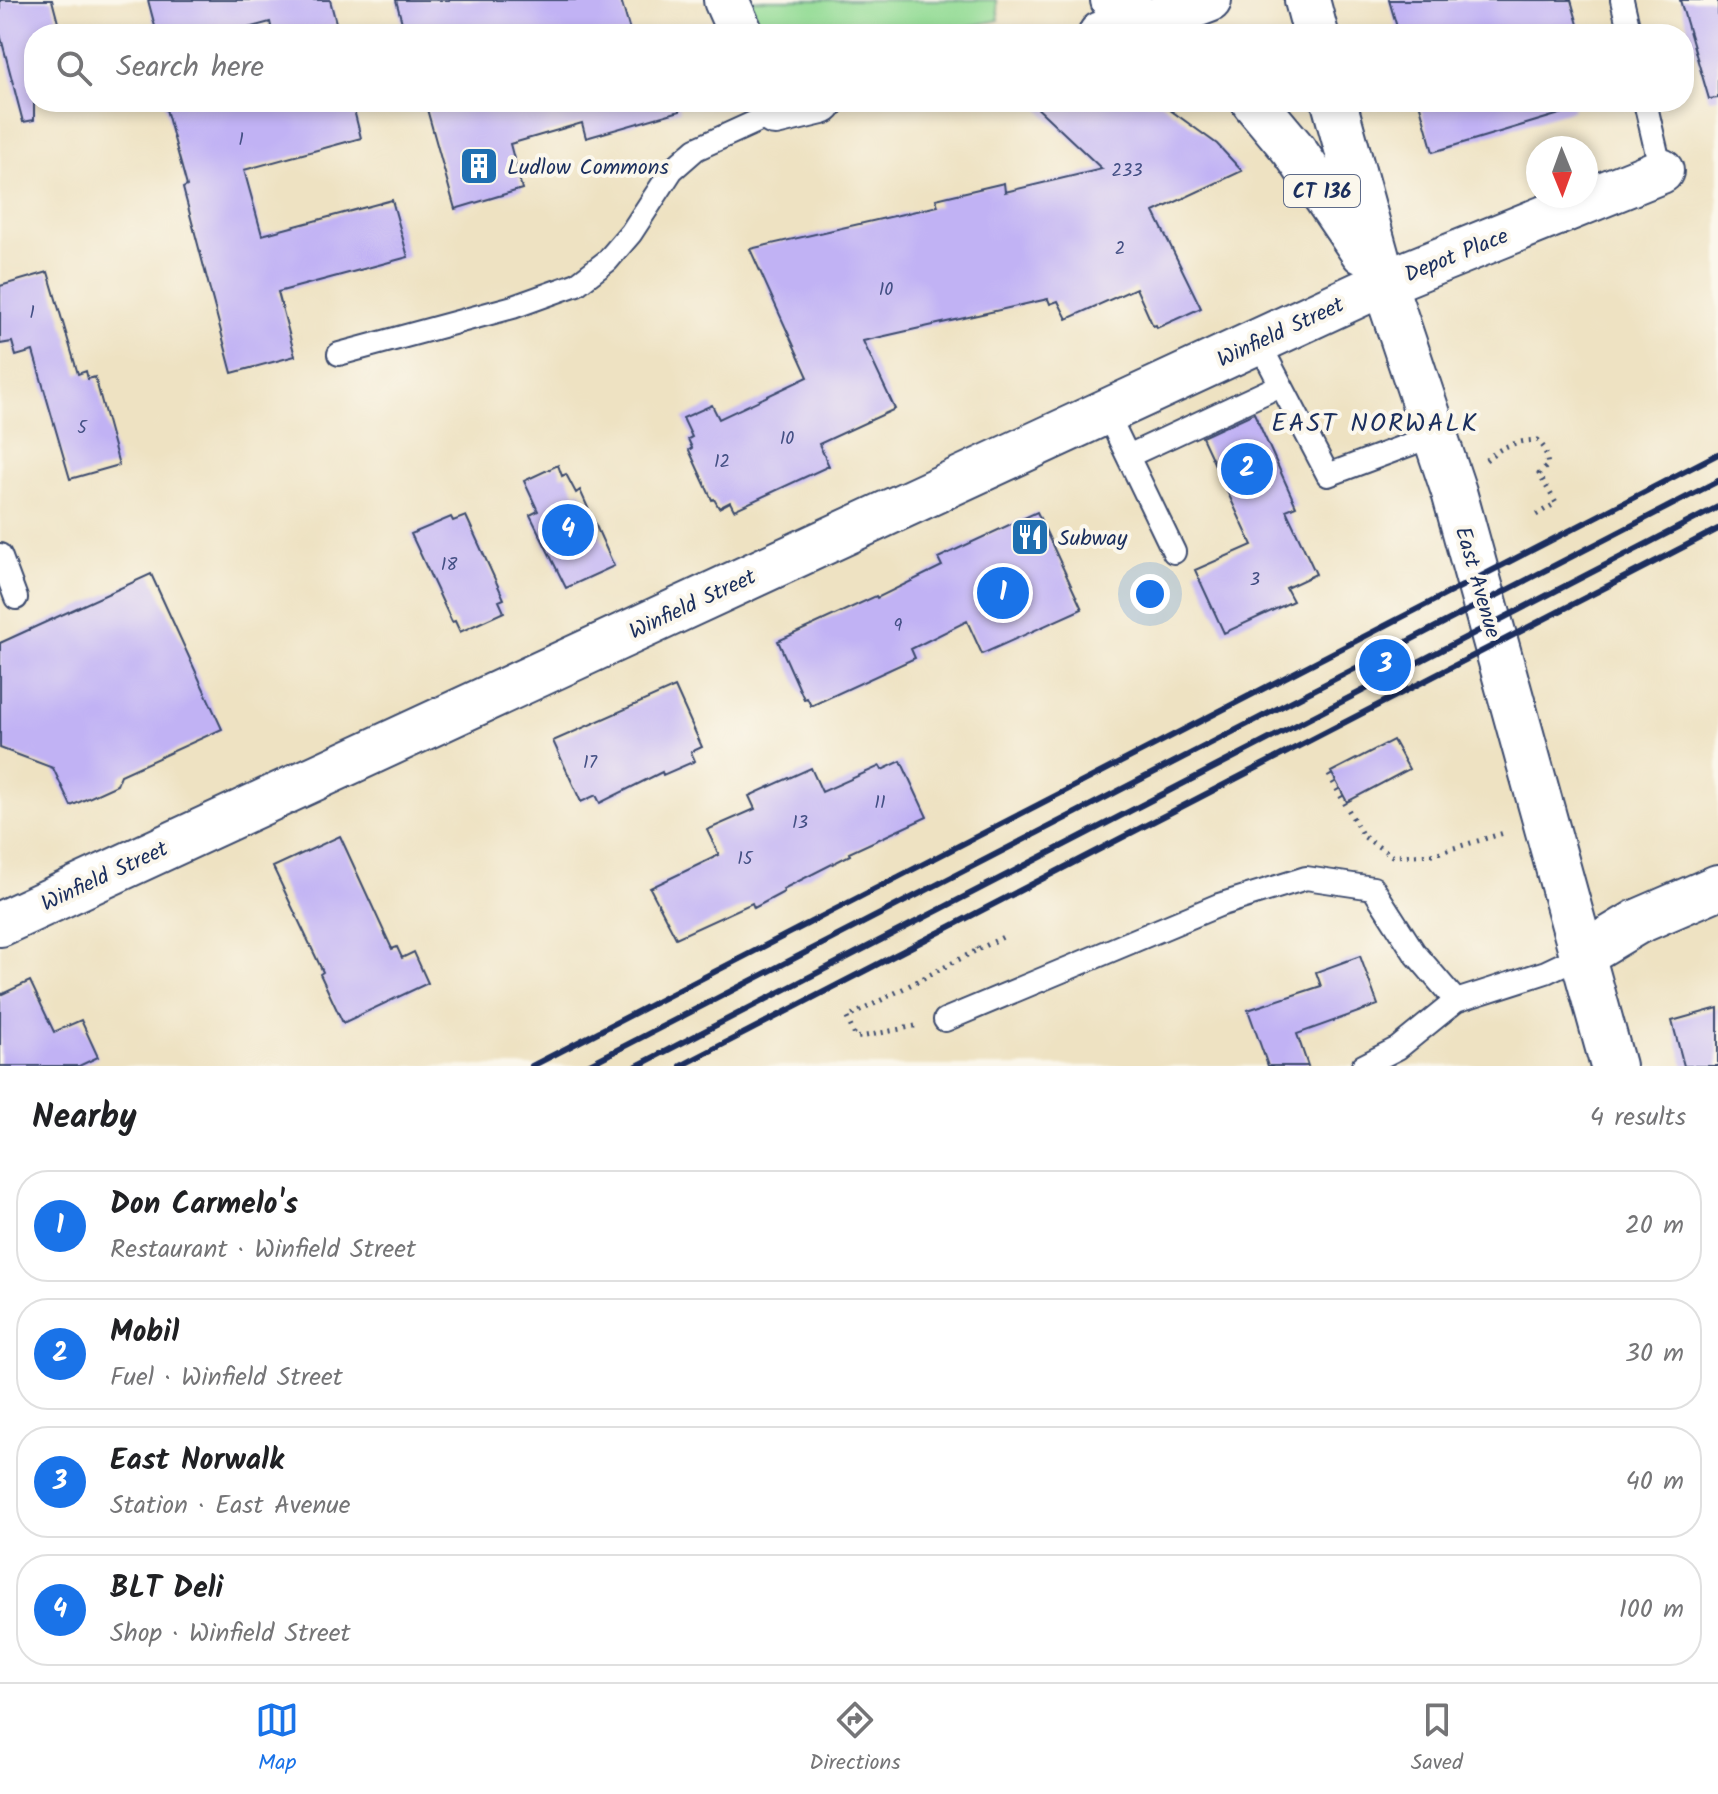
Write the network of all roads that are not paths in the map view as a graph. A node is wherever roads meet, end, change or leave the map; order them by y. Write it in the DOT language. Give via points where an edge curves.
graph roads {
  1 [pos="726,0"];
  2 [pos="1209,0"];
  3 [pos="1307,0"];
  4 [pos="1626,1"];
  5 [pos="1142,19"];
  6 [pos="737,24"];
  7 [pos="1313,24"];
  8 [pos="1629,24"];
  9 [pos="765,112"];
  10 [pos="1262,112"];
  11 [pos="1337,112"];
  12 [pos="1647,112"];
  13 [pos="1661,171"];
  14 [pos="1384,283"];
  15 [pos="1258,341"];
  16 [pos="339,354"];
  17 [pos="1281,385"];
  18 [pos="1106,411"];
  19 [pos="1435,435"];
  20 [pos="1128,456"];
  21 [pos="1174,552"];
  22 [pos="0,555"];
  23 [pos="16,598"];
  24 [pos="1718,887"];
  25 [pos="0,924"];
  26 [pos="1582,955"];
  27 [pos="1456,1001"];
  28 [pos="945,1020"];
  29 [pos="1363,1066"];
  30 [pos="1613,1066"];
  1 -- 6 [label="main road"];
  2 -- 5 [label="main road"];
  3 -- 7 [label="main road"];
  4 -- 8 [label="lane"];
  9 -- 16 [label="lane" via="696,149 672,170 631,233 577,284 513,307"];
  10 -- 14 [label="main road, CT 136"];
  11 -- 14 [label="main road, East Avenue / CT 136"];
  12 -- 13 [label="lane"];
  13 -- 14 [label="main road, Depot Place"];
  14 -- 15 [label="main road, Winfield Street"];
  14 -- 19 [label="main road, East Avenue"];
  15 -- 17 [label="lane"];
  15 -- 18 [label="main road, Winfield Street"];
  17 -- 19 [label="lane" via="1328,475"];
  17 -- 20 [label="lane"];
  18 -- 20 [label="lane"];
  18 -- 25 [label="main road, Winfield Street"];
  19 -- 26 [label="main road, East Avenue"];
  20 -- 21 [label="lane"];
  22 -- 23 [label="lane"];
  24 -- 26 [label="main road" via="1637,922"];
  26 -- 27 [label="lane"];
  26 -- 30 [label="main road, East Avenue"];
  27 -- 28 [label="lane" via="1414,952 1373,888 1306,878 1219,905"];
  27 -- 29 [label="lane" via="1398,1048"];
}
